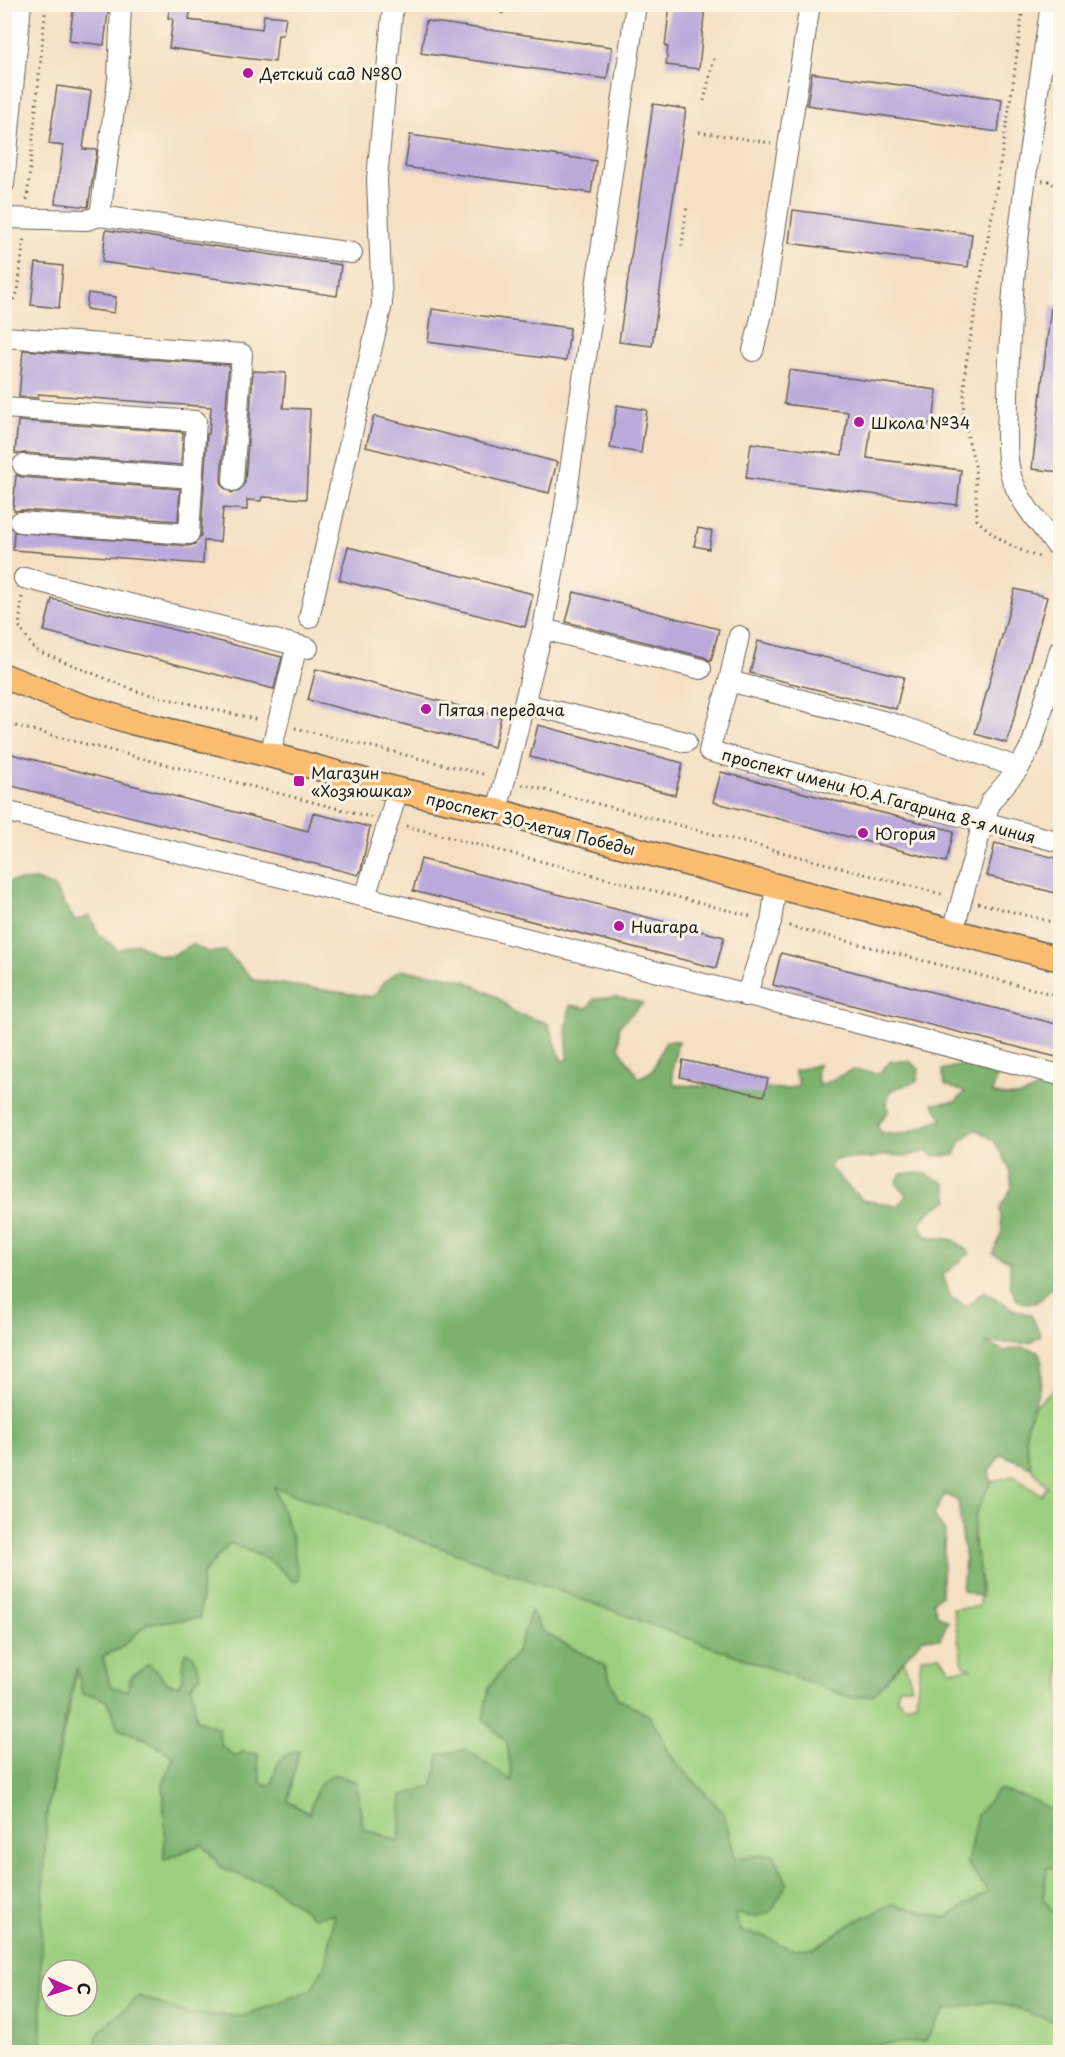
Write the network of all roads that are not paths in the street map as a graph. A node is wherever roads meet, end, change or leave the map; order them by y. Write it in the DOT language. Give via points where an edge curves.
graph roads {
  1 [pos="21,4"];
  2 [pos="122,4"];
  3 [pos="393,4"];
  4 [pos="636,4"];
  5 [pos="810,4"];
  6 [pos="1051,4"];
  7 [pos="4,184"];
  8 [pos="100,216"];
  9 [pos="4,218"];
  10 [pos="352,253"];
  11 [pos="4,337"];
  12 [pos="753,351"];
  13 [pos="4,408"];
  14 [pos="23,465"];
  15 [pos="193,478"];
  16 [pos="233,481"];
  17 [pos="21,522"];
  18 [pos="1056,555"];
  19 [pos="24,578"];
  20 [pos="309,618"];
  21 [pos="543,629"];
  22 [pos="739,636"];
  23 [pos="1060,650"];
  24 [pos="700,669"];
  25 [pos="4,676"];
  26 [pos="729,681"];
  27 [pos="525,704"];
  28 [pos="686,742"];
  29 [pos="270,755"];
  30 [pos="1019,768"];
  31 [pos="398,790"];
  32 [pos="4,811"];
  33 [pos="497,811"];
  34 [pos="983,823"];
  35 [pos="1060,843"];
  36 [pos="776,885"];
  37 [pos="365,897"];
  38 [pos="953,931"];
  39 [pos="1060,959"];
  40 [pos="746,996"];
  41 [pos="1060,1075"];
  1 -- 7 [label="street"];
  2 -- 8 [label="street" via="118,79"];
  3 -- 20 [label="street" via="377,179 382,304"];
  4 -- 21 [label="street" via="571,466"];
  5 -- 12 [label="street" via="782,194"];
  6 -- 18 [label="street" via="1020,224 1009,351 1008,455 1012,478 1024,504"];
  8 -- 9 [label="street" via="87,220"];
  8 -- 10 [label="street"];
  11 -- 16 [label="street" via="242,354"];
  13 -- 15 [label="street" via="196,421"];
  14 -- 15 [label="street"];
  15 -- 17 [label="street" via="189,534"];
  19 -- 29 [label="street" via="303,646"];
  21 -- 24 [label="street"];
  21 -- 27 [label="street"];
  22 -- 26 [label="street, проспект имени Ю.А.Гагарина 8-я линия"];
  23 -- 30 [label="street" via="1032,744"];
  25 -- 29 [label="main road, проспект 30-летия Победы" via="132,722"];
  26 -- 30 [label="street" via="898,725"];
  26 -- 34 [label="street, проспект имени Ю.А.Гагарина 8-я линия" via="709,751"];
  27 -- 28 [label="street"];
  27 -- 33 [label="street"];
  29 -- 31 [label="main road, проспект 30-летия Победы"];
  30 -- 34 [label="street" via="992,801"];
  31 -- 33 [label="main road, проспект 30-летия Победы"];
  31 -- 37 [label="street"];
  32 -- 37 [label="street"];
  33 -- 36 [label="main road, проспект 30-летия Победы"];
  34 -- 35 [label="street, проспект имени Ю.А.Гагарина 8-я линия"];
  34 -- 38 [label="street"];
  36 -- 38 [label="main road, проспект 30-летия Победы"];
  36 -- 40 [label="street" via="771,922"];
  37 -- 40 [label="street"];
  38 -- 39 [label="main road, проспект 30-летия Победы"];
  40 -- 41 [label="street"];
}
